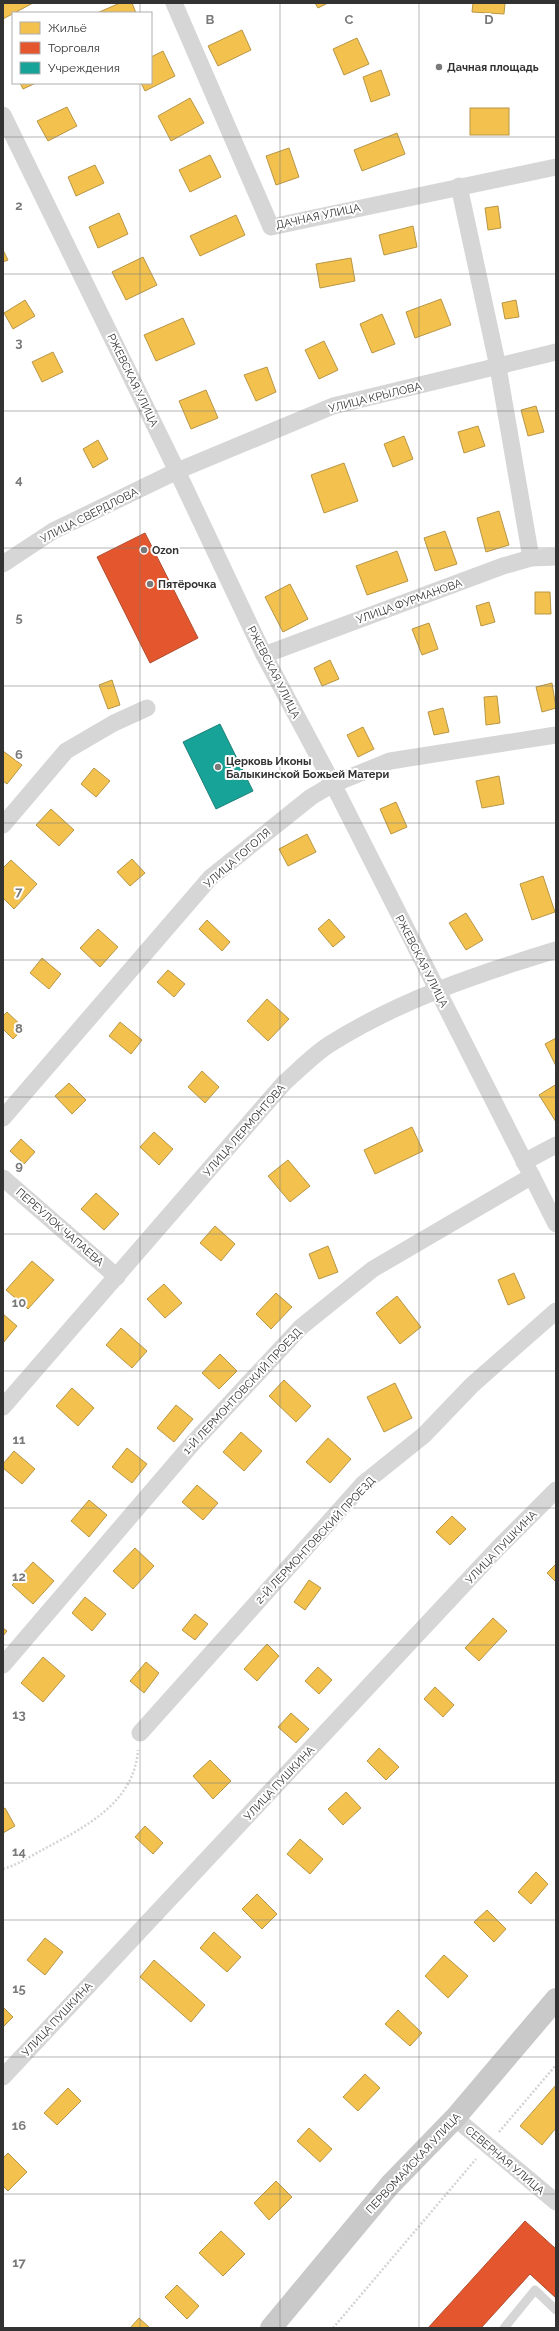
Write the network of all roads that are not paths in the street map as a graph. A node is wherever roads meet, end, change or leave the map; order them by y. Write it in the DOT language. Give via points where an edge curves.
graph roads {
  1 [pos="174,3"];
  2 [pos="3,115"];
  3 [pos="556,167"];
  4 [pos="459,186"];
  5 [pos="556,352"];
  6 [pos="498,367"];
  7 [pos="177,471"];
  8 [pos="556,557"];
  9 [pos="531,558"];
  10 [pos="3,564"];
  11 [pos="264,655"];
  12 [pos="147,708"];
  13 [pos="556,735"];
  14 [pos="333,784"];
  15 [pos="3,825"];
  16 [pos="556,950"];
  17 [pos="436,989"];
  18 [pos="3,1118"];
  19 [pos="556,1145"];
  20 [pos="528,1169"];
  21 [pos="3,1178"];
  22 [pos="556,1224"];
  23 [pos="118,1277"];
  24 [pos="556,1311"];
  25 [pos="3,1407"];
  26 [pos="556,1490"];
  27 [pos="3,1665"];
  28 [pos="140,1733"];
  29 [pos="556,1999"];
  30 [pos="3,2078"];
  31 [pos="455,2118"];
  32 [pos="556,2202"];
  33 [pos="556,2310"];
  34 [pos="271,2328"];
  35 [pos="504,2328"];
  1 -- 4 [label="street, ДАЧНАЯ УЛИЦА" via="271,227"];
  2 -- 7 [label="street, РЖЕВСКАЯ УЛИЦА"];
  3 -- 4 [label="street, ДАЧНАЯ УЛИЦА"];
  4 -- 6 [label="street"];
  5 -- 6 [label="street, УЛИЦА КРЫЛОВА"];
  6 -- 7 [label="street, УЛИЦА КРЫЛОВА" via="333,406"];
  6 -- 9 [label="street"];
  7 -- 10 [label="street, УЛИЦА СВЕРДЛОВА" via="54,531"];
  7 -- 11 [label="street, РЖЕВСКАЯ УЛИЦА"];
  8 -- 9 [label="street, УЛИЦА ФУРМАНОВА"];
  9 -- 11 [label="street, УЛИЦА ФУРМАНОВА" via="503,566"];
  11 -- 14 [label="street, РЖЕВСКАЯ УЛИЦА"];
  12 -- 15 [label="street" via="114,722 66,751"];
  13 -- 14 [label="street, УЛИЦА ГОГОЛЯ" via="390,761"];
  14 -- 17 [label="street, РЖЕВСКАЯ УЛИЦА"];
  14 -- 18 [label="street, УЛИЦА ГОГОЛЯ" via="311,797 210,878"];
  16 -- 17 [label="street, УЛИЦА ЛЕРМОНТОВА"];
  17 -- 20 [label="street, РЖЕВСКАЯ УЛИЦА"];
  17 -- 23 [label="street, УЛИЦА ЛЕРМОНТОВА" via="329,1044 284,1083"];
  19 -- 20 [label="street, 1-Й ЛЕРМОНТОВСКИЙ ПРОЕЗД"];
  20 -- 22 [label="street, РЖЕВСКАЯ УЛИЦА"];
  20 -- 27 [label="street, 1-Й ЛЕРМОНТОВСКИЙ ПРОЕЗД" via="373,1269 301,1327 193,1443"];
  21 -- 23 [label="street, ПЕРЕУЛОК ЧАПАЕВА"];
  23 -- 25 [label="street, УЛИЦА ЛЕРМОНТОВА"];
  24 -- 28 [label="street, 2-Й ЛЕРМОНТОВСКИЙ ПРОЕЗД" via="472,1385 424,1435 363,1484"];
  26 -- 30 [label="street, УЛИЦА ПУШКИНА" via="493,1553"];
  29 -- 31 [label="main road, ПЕРВОМАЙСКАЯ УЛИЦА"];
  31 -- 32 [label="street, СЕВЕРНАЯ УЛИЦА"];
  31 -- 34 [label="main road, ПЕРВОМАЙСКАЯ УЛИЦА" via="390,2185"];
  33 -- 35 [label="lane" via="535,2290"];
}
